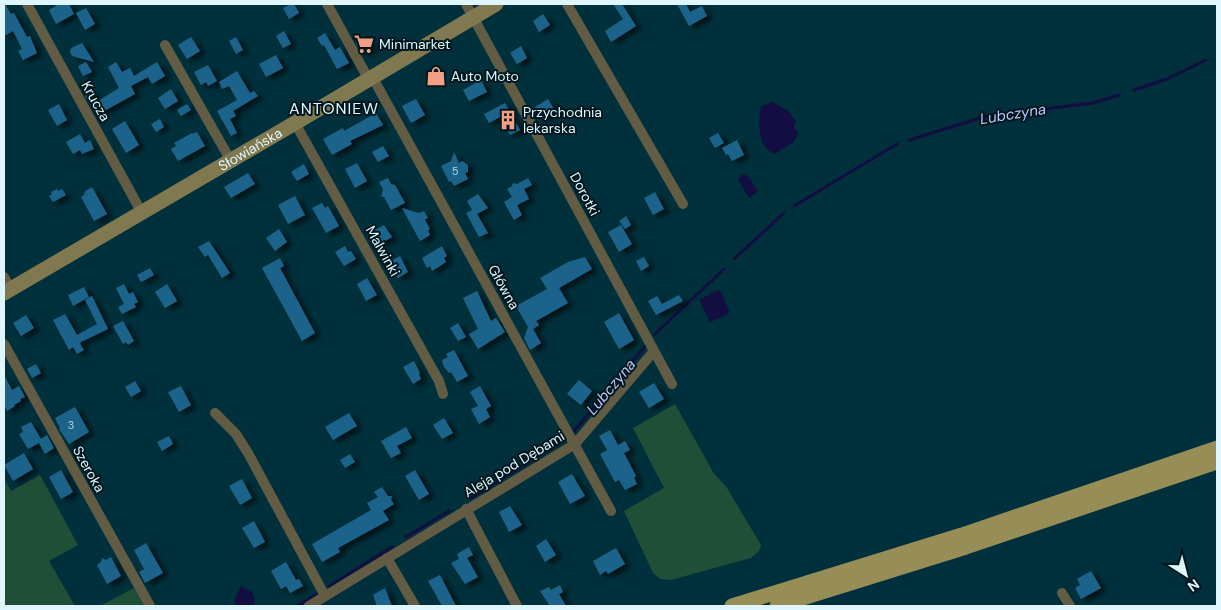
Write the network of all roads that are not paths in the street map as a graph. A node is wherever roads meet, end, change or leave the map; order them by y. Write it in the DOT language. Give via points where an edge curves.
graph roads {
  1 [pos="26,4"];
  2 [pos="328,4"];
  3 [pos="496,4"];
  4 [pos="568,4"];
  5 [pos="470,10"];
  6 [pos="165,45"];
  7 [pos="371,79"];
  8 [pos="295,123"];
  9 [pos="231,161"];
  10 [pos="683,204"];
  11 [pos="142,212"];
  12 [pos="6,287"];
  13 [pos="4,344"];
  14 [pos="654,351"];
  15 [pos="672,384"];
  16 [pos="443,394"];
  17 [pos="215,413"];
  18 [pos="575,444"];
  19 [pos="1217,448"];
  20 [pos="1217,462"];
  21 [pos="466,509"];
  22 [pos="611,510"];
  23 [pos="387,558"];
  24 [pos="1062,593"];
  25 [pos="325,596"];
  26 [pos="150,606"];
  27 [pos="309,606"];
  28 [pos="414,606"];
  29 [pos="518,606"];
  30 [pos="732,606"];
  31 [pos="777,606"];
  32 [pos="1070,606"];
  1 -- 11 [label="street, Krucza"];
  2 -- 7 [label="street, Główna"];
  3 -- 5 [label="street, Słowiańska"];
  4 -- 10 [label="street"];
  5 -- 7 [label="street, Słowiańska"];
  5 -- 14 [label="street, Dorotki"];
  6 -- 9 [label="street"];
  7 -- 8 [label="street, Słowiańska"];
  7 -- 18 [label="street, Główna"];
  8 -- 9 [label="street, Słowiańska"];
  8 -- 16 [label="street, Malwinki" via="439,380"];
  9 -- 11 [label="street, Słowiańska"];
  11 -- 12 [label="street, Słowiańska"];
  13 -- 26 [label="street, Szeroka"];
  14 -- 15 [label="street, Dorotki"];
  14 -- 18 [label="street, Aleja pod Dębami"];
  17 -- 25 [label="street" via="236,434 248,453"];
  18 -- 21 [label="street, Aleja pod Dębami"];
  18 -- 22 [label="street, Główna"];
  19 -- 30 [label="main road" via="954,538"];
  20 -- 31 [label="main road" via="966,547"];
  21 -- 23 [label="street, Aleja pod Dębami"];
  21 -- 29 [label="street, Aleja pod Dębami"];
  23 -- 25 [label="street, Aleja pod Dębami"];
  23 -- 28 [label="street"];
  24 -- 32 [label="street"];
  25 -- 27 [label="street, Aleja pod Dębami"];
}
